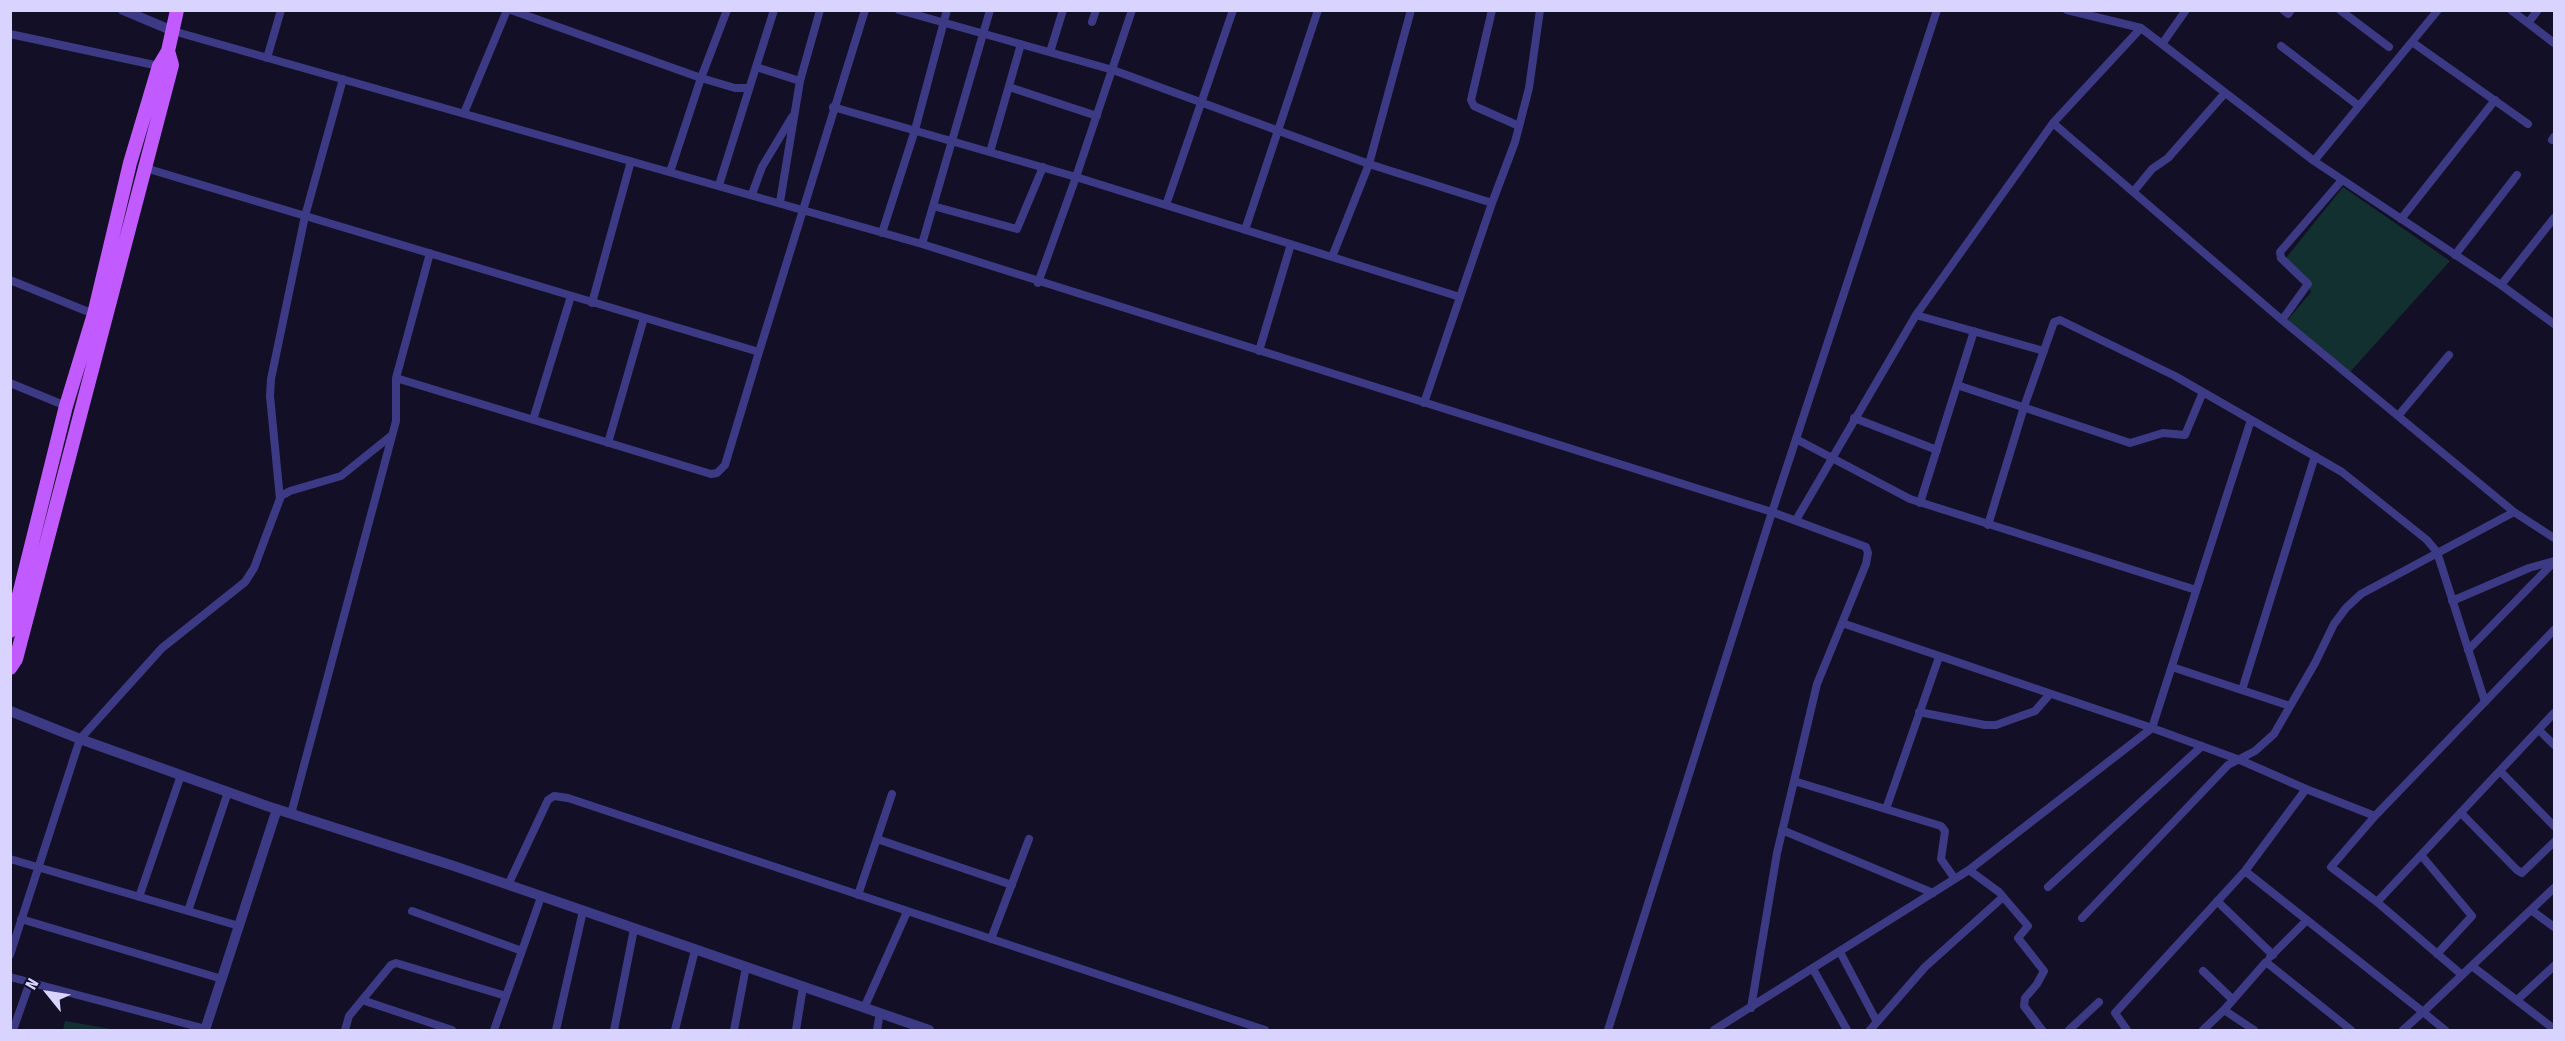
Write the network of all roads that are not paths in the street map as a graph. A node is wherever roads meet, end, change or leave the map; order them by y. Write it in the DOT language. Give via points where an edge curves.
graph roads {
  1 [pos="123,10"];
  2 [pos="177,10"];
  3 [pos="509,10"];
  4 [pos="774,10"];
  5 [pos="820,10"];
  6 [pos="865,10"];
  7 [pos="899,10"];
  8 [pos="947,10"];
  9 [pos="990,10"];
  10 [pos="1063,10"];
  11 [pos="1096,10"];
  12 [pos="1132,10"];
  13 [pos="1233,10"];
  14 [pos="1318,10"];
  15 [pos="1411,10"];
  16 [pos="1492,10"];
  17 [pos="1540,10"];
  18 [pos="1937,10"];
  19 [pos="2067,10"];
  20 [pos="2186,10"];
  21 [pos="2283,10"];
  22 [pos="2291,10"];
  23 [pos="2340,10"];
  24 [pos="2511,10"];
  25 [pos="2538,10"];
  26 [pos="279,11"];
  27 [pos="726,11"];
  28 [pos="2433,12"];
  29 [pos="1092,21"];
  30 [pos="944,22"];
  31 [pos="2528,23"];
  32 [pos="2141,28"];
  33 [pos="173,31"];
  34 [pos="984,33"];
  35 [pos="10,34"];
  36 [pos="2412,42"];
  37 [pos="2554,43"];
  38 [pos="1021,44"];
  39 [pos="2162,44"];
  40 [pos="2281,46"];
  41 [pos="2389,47"];
  42 [pos="168,51"];
  43 [pos="1050,52"];
  44 [pos="267,58"];
  45 [pos="159,66"];
  46 [pos="756,67"];
  47 [pos="1113,70"];
  48 [pos="701,78"];
  49 [pos="343,79"];
  50 [pos="800,81"];
  51 [pos="1009,87"];
  52 [pos="749,88"];
  53 [pos="2225,93"];
  54 [pos="2495,100"];
  55 [pos="1202,103"];
  56 [pos="2359,106"];
  57 [pos="833,107"];
  58 [pos="464,114"];
  59 [pos="794,114"];
  60 [pos="1097,116"];
  61 [pos="2053,123"];
  62 [pos="2528,124"];
  63 [pos="1519,126"];
  64 [pos="915,130"];
  65 [pos="1278,131"];
  66 [pos="952,141"];
  67 [pos="990,152"];
  68 [pos="631,161"];
  69 [pos="2314,162"];
  70 [pos="130,163"];
  71 [pos="1369,165"];
  72 [pos="146,168"];
  73 [pos="1043,168"];
  74 [pos="670,172"];
  75 [pos="2517,175"];
  76 [pos="1076,177"];
  77 [pos="2342,180"];
  78 [pos="719,185"];
  79 [pos="2134,191"];
  80 [pos="752,194"];
  81 [pos="780,202"];
  82 [pos="1492,203"];
  83 [pos="1166,205"];
  84 [pos="933,206"];
  85 [pos="802,210"];
  86 [pos="305,216"];
  87 [pos="2554,218"];
  88 [pos="2401,219"];
  89 [pos="1245,230"];
  90 [pos="882,233"];
  91 [pos="922,244"];
  92 [pos="1290,244"];
  93 [pos="109,249"];
  94 [pos="123,252"];
  95 [pos="430,254"];
  96 [pos="2455,255"];
  97 [pos="1332,257"];
  98 [pos="10,280"];
  99 [pos="1038,283"];
  100 [pos="2501,285"];
  101 [pos="571,296"];
  102 [pos="1460,297"];
  103 [pos="592,303"];
  104 [pos="1916,315"];
  105 [pos="100,316"];
  106 [pos="644,318"];
  107 [pos="2282,320"];
  108 [pos="2554,324"];
  109 [pos="1974,332"];
  110 [pos="1259,351"];
  111 [pos="2044,351"];
  112 [pos="759,352"];
  113 [pos="2449,355"];
  114 [pos="396,378"];
  115 [pos="10,383"];
  116 [pos="1957,385"];
  117 [pos="71,389"];
  118 [pos="2203,392"];
  119 [pos="86,395"];
  120 [pos="1424,403"];
  121 [pos="66,405"];
  122 [pos="2024,407"];
  123 [pos="2398,416"];
  124 [pos="1854,418"];
  125 [pos="63,420"];
  126 [pos="533,420"];
  127 [pos="2251,420"];
  128 [pos="78,425"];
  129 [pos="392,435"];
  130 [pos="1796,439"];
  131 [pos="608,443"];
  132 [pos="1937,450"];
  133 [pos="2315,456"];
  134 [pos="1834,457"];
  135 [pos="280,499"];
  136 [pos="1920,503"];
  137 [pos="1772,512"];
  138 [pos="2514,512"];
  139 [pos="1796,520"];
  140 [pos="1988,525"];
  141 [pos="2554,538"];
  142 [pos="2437,552"];
  143 [pos="2554,562"];
  144 [pos="2196,590"];
  145 [pos="2452,601"];
  146 [pos="18,610"];
  147 [pos="1842,622"];
  148 [pos="2554,630"];
  149 [pos="10,631"];
  150 [pos="2468,651"];
  151 [pos="1939,657"];
  152 [pos="2172,667"];
  153 [pos="10,668"];
  154 [pos="2242,690"];
  155 [pos="2050,694"];
  156 [pos="2485,702"];
  157 [pos="2290,706"];
  158 [pos="10,711"];
  159 [pos="1919,712"];
  160 [pos="2554,713"];
  161 [pos="2152,728"];
  162 [pos="2539,730"];
  163 [pos="80,739"];
  164 [pos="2554,745"];
  165 [pos="2202,746"];
  166 [pos="2240,760"];
  167 [pos="2500,771"];
  168 [pos="181,775"];
  169 [pos="1794,781"];
  170 [pos="2306,789"];
  171 [pos="228,792"];
  172 [pos="892,794"];
  173 [pos="277,809"];
  174 [pos="1886,809"];
  175 [pos="2461,813"];
  176 [pos="291,814"];
  177 [pos="2375,816"];
  178 [pos="2554,826"];
  179 [pos="1782,830"];
  180 [pos="877,838"];
  181 [pos="1029,839"];
  182 [pos="2554,842"];
  183 [pos="2421,855"];
  184 [pos="10,859"];
  185 [pos="38,868"];
  186 [pos="1969,870"];
  187 [pos="2246,871"];
  188 [pos="1955,879"];
  189 [pos="508,885"];
  190 [pos="1012,885"];
  191 [pos="2048,887"];
  192 [pos="2554,888"];
  193 [pos="1933,892"];
  194 [pos="858,895"];
  195 [pos="139,897"];
  196 [pos="541,897"];
  197 [pos="2003,897"];
  198 [pos="2217,901"];
  199 [pos="2377,902"];
  200 [pos="2531,910"];
  201 [pos="188,911"];
  202 [pos="411,911"];
  203 [pos="582,911"];
  204 [pos="907,912"];
  205 [pos="2082,918"];
  206 [pos="21,920"];
  207 [pos="2307,920"];
  208 [pos="239,926"];
  209 [pos="2554,927"];
  210 [pos="634,929"];
  211 [pos="991,939"];
  212 [pos="695,950"];
  213 [pos="522,951"];
  214 [pos="1840,952"];
  215 [pos="2437,954"];
  216 [pos="10,955"];
  217 [pos="2273,955"];
  218 [pos="2266,962"];
  219 [pos="2472,966"];
  220 [pos="2554,966"];
  221 [pos="746,967"];
  222 [pos="1813,969"];
  223 [pos="2203,971"];
  224 [pos="2462,975"];
  225 [pos="10,977"];
  226 [pos="222,979"];
  227 [pos="30,982"];
  228 [pos="803,987"];
  229 [pos="506,996"];
  230 [pos="362,1000"];
  231 [pos="2233,1000"];
  232 [pos="2517,1000"];
  233 [pos="2099,1002"];
  234 [pos="864,1008"];
  235 [pos="1751,1008"];
  236 [pos="2224,1010"];
  237 [pos="2423,1012"];
  238 [pos="880,1013"];
  239 [pos="1877,1022"];
  240 [pos="2554,1029"];
  241 [pos="13,1030"];
  242 [pos="206,1030"];
  243 [pos="345,1030"];
  244 [pos="452,1030"];
  245 [pos="494,1030"];
  246 [pos="556,1030"];
  247 [pos="614,1030"];
  248 [pos="675,1030"];
  249 [pos="734,1030"];
  250 [pos="796,1030"];
  251 [pos="877,1030"];
  252 [pos="929,1030"];
  253 [pos="1265,1030"];
  254 [pos="1608,1030"];
  255 [pos="1714,1030"];
  256 [pos="1846,1030"];
  257 [pos="1870,1030"];
  258 [pos="2042,1030"];
  259 [pos="2070,1030"];
  260 [pos="2127,1030"];
  261 [pos="2203,1030"];
  262 [pos="2254,1030"];
  263 [pos="2351,1030"];
  264 [pos="2403,1030"];
  265 [pos="2445,1030"];
  1 -- 33 [label="street"];
  2 -- 33 [label="main road"];
  3 -- 48 [label="street"];
  3 -- 58 [label="street"];
  4 -- 46 [label="street"];
  5 -- 50 [label="street"];
  6 -- 57 [label="street"];
  7 -- 30 [label="street"];
  8 -- 30 [label="street"];
  9 -- 34 [label="street"];
  10 -- 43 [label="street"];
  11 -- 29 [label="street"];
  12 -- 47 [label="street"];
  13 -- 55 [label="street"];
  14 -- 65 [label="street"];
  15 -- 71 [label="street"];
  16 -- 63 [label="street" via="1471,100 1474,106"];
  17 -- 63 [label="street" via="1529,88"];
  18 -- 130 [label="street"];
  19 -- 32 [label="street"];
  20 -- 39 [label="street"];
  21 -- 22 [label="street" via="2288,14"];
  23 -- 41 [label="street"];
  24 -- 31 [label="street"];
  25 -- 31 [label="street"];
  26 -- 44 [label="street"];
  27 -- 48 [label="street"];
  28 -- 36 [label="street"];
  30 -- 34 [label="street"];
  30 -- 64 [label="street"];
  31 -- 37 [label="street"];
  32 -- 39 [label="street"];
  32 -- 61 [label="street"];
  33 -- 42 [label="main road"];
  33 -- 44 [label="street"];
  34 -- 38 [label="street"];
  34 -- 66 [label="street"];
  35 -- 45 [label="street"];
  36 -- 54 [label="street"];
  36 -- 56 [label="street"];
  38 -- 43 [label="street"];
  38 -- 51 [label="street"];
  39 -- 53 [label="street"];
  40 -- 56 [label="street"];
  42 -- 45 [label="main road"];
  42 -- 72 [label="main road" via="172,65"];
  43 -- 47 [label="street"];
  44 -- 49 [label="street"];
  45 -- 70 [label="main road"];
  46 -- 50 [label="street"];
  46 -- 52 [label="street"];
  47 -- 55 [label="street"];
  47 -- 60 [label="street"];
  48 -- 52 [label="street"];
  48 -- 74 [label="street"];
  49 -- 58 [label="street"];
  49 -- 86 [label="street"];
  50 -- 59 [label="street"];
  51 -- 60 [label="street"];
  51 -- 67 [label="street"];
  52 -- 78 [label="street"];
  53 -- 69 [label="street"];
  53 -- 79 [label="street"];
  54 -- 62 [label="street"];
  54 -- 88 [label="street"];
  55 -- 65 [label="street"];
  55 -- 83 [label="street"];
  56 -- 69 [label="street"];
  57 -- 64 [label="street"];
  57 -- 85 [label="street"];
  58 -- 68 [label="street"];
  59 -- 80 [label="street" via="762,167"];
  59 -- 81 [label="street"];
  60 -- 76 [label="street"];
  61 -- 79 [label="street"];
  61 -- 104 [label="street"];
  63 -- 82 [label="street"];
  64 -- 66 [label="street"];
  64 -- 90 [label="street"];
  65 -- 71 [label="street"];
  65 -- 89 [label="street"];
  66 -- 67 [label="street"];
  66 -- 84 [label="street"];
  67 -- 73 [label="street"];
  68 -- 74 [label="street"];
  68 -- 103 [label="street"];
  69 -- 77 [label="street"];
  70 -- 72 [label="street"];
  70 -- 93 [label="main road"];
  71 -- 82 [label="street"];
  71 -- 97 [label="street"];
  72 -- 86 [label="street"];
  72 -- 94 [label="main road"];
  73 -- 76 [label="street"];
  73 -- 84 [label="street" via="1017,229"];
  74 -- 78 [label="street"];
  75 -- 96 [label="street"];
  76 -- 83 [label="street"];
  76 -- 99 [label="street"];
  77 -- 88 [label="street"];
  77 -- 107 [label="street" via="2280,252 2281,258 2308,284"];
  78 -- 80 [label="street"];
  79 -- 107 [label="street"];
  80 -- 81 [label="street"];
  81 -- 85 [label="street"];
  82 -- 102 [label="street"];
  83 -- 89 [label="street"];
  84 -- 91 [label="street"];
  85 -- 90 [label="street"];
  85 -- 112 [label="street"];
  86 -- 95 [label="street"];
  86 -- 135 [label="street" via="270,388"];
  87 -- 100 [label="street"];
  88 -- 96 [label="street"];
  89 -- 92 [label="street"];
  90 -- 91 [label="street"];
  91 -- 99 [label="street"];
  92 -- 97 [label="street"];
  92 -- 110 [label="street"];
  93 -- 94 [label="main road"];
  93 -- 105 [label="main road"];
  94 -- 105 [label="main road"];
  95 -- 101 [label="street"];
  95 -- 114 [label="street"];
  96 -- 100 [label="street"];
  97 -- 102 [label="street"];
  98 -- 105 [label="street"];
  99 -- 110 [label="street"];
  100 -- 108 [label="street"];
  101 -- 103 [label="street"];
  101 -- 126 [label="street"];
  102 -- 120 [label="street"];
  103 -- 106 [label="street"];
  104 -- 109 [label="street"];
  104 -- 124 [label="street"];
  105 -- 117 [label="main road"];
  105 -- 119 [label="main road"];
  106 -- 112 [label="street"];
  106 -- 131 [label="street"];
  107 -- 123 [label="street"];
  109 -- 111 [label="street"];
  109 -- 116 [label="street"];
  110 -- 120 [label="street"];
  111 -- 118 [label="street" via="2054,322 2060,320"];
  111 -- 122 [label="street"];
  112 -- 131 [label="street" via="725,465 717,473"];
  113 -- 123 [label="street"];
  114 -- 126 [label="street"];
  114 -- 129 [label="street" via="397,410"];
  115 -- 121 [label="street"];
  116 -- 122 [label="street"];
  116 -- 132 [label="street"];
  117 -- 119 [label="main road"];
  117 -- 121 [label="main road"];
  118 -- 122 [label="street" via="2185,435 2163,433 2134,443"];
  118 -- 127 [label="street"];
  119 -- 128 [label="main road"];
  120 -- 137 [label="street"];
  121 -- 125 [label="main road"];
  122 -- 140 [label="street"];
  123 -- 138 [label="street"];
  124 -- 132 [label="street"];
  124 -- 134 [label="street"];
  125 -- 128 [label="main road"];
  125 -- 146 [label="main road"];
  126 -- 131 [label="street"];
  127 -- 133 [label="street"];
  127 -- 144 [label="street"];
  128 -- 146 [label="main road"];
  129 -- 135 [label="street" via="341,476 285,493"];
  129 -- 176 [label="street"];
  130 -- 134 [label="street"];
  130 -- 137 [label="street"];
  132 -- 136 [label="street"];
  133 -- 142 [label="street" via="2360,485"];
  133 -- 154 [label="street"];
  134 -- 136 [label="street"];
  134 -- 139 [label="street"];
  135 -- 163 [label="street" via="245,582 162,648"];
  136 -- 140 [label="street"];
  137 -- 139 [label="street"];
  137 -- 254 [label="street"];
  138 -- 141 [label="street"];
  138 -- 142 [label="street"];
  139 -- 147 [label="street" via="1866,547 1866,564"];
  140 -- 144 [label="street"];
  142 -- 145 [label="street"];
  142 -- 157 [label="street" via="2361,594 2346,608"];
  143 -- 145 [label="street" via="2529,568"];
  143 -- 150 [label="street"];
  144 -- 152 [label="street"];
  145 -- 150 [label="street"];
  146 -- 149 [label="main road"];
  146 -- 153 [label="main road" via="16,659"];
  147 -- 151 [label="street"];
  147 -- 169 [label="street" via="1817,684"];
  148 -- 156 [label="street"];
  150 -- 156 [label="street"];
  151 -- 155 [label="street"];
  151 -- 159 [label="street"];
  152 -- 154 [label="street"];
  152 -- 161 [label="street"];
  154 -- 157 [label="street"];
  155 -- 159 [label="street" via="2035,711 1996,725"];
  155 -- 161 [label="street"];
  156 -- 177 [label="street"];
  157 -- 166 [label="street" via="2274,734"];
  158 -- 163 [label="street"];
  159 -- 174 [label="street"];
  160 -- 162 [label="street"];
  161 -- 165 [label="street"];
  161 -- 186 [label="street"];
  162 -- 164 [label="street"];
  162 -- 167 [label="street"];
  163 -- 168 [label="street"];
  163 -- 185 [label="street"];
  165 -- 166 [label="street"];
  165 -- 191 [label="street"];
  166 -- 170 [label="street"];
  166 -- 205 [label="street" via="2229,765"];
  167 -- 175 [label="street"];
  167 -- 178 [label="street"];
  168 -- 171 [label="street"];
  168 -- 195 [label="street"];
  169 -- 174 [label="street"];
  169 -- 179 [label="street"];
  170 -- 177 [label="street"];
  170 -- 187 [label="street"];
  171 -- 173 [label="street"];
  171 -- 201 [label="street"];
  172 -- 180 [label="street"];
  173 -- 176 [label="street"];
  173 -- 208 [label="street"];
  174 -- 188 [label="street" via="1944,828 1941,859"];
  175 -- 182 [label="street" via="2522,873"];
  175 -- 183 [label="street"];
  176 -- 189 [label="street"];
  177 -- 199 [label="street" via="2331,867"];
  179 -- 193 [label="street"];
  179 -- 235 [label="street"];
  180 -- 190 [label="street"];
  180 -- 194 [label="street"];
  181 -- 190 [label="street"];
  183 -- 199 [label="street"];
  183 -- 215 [label="street" via="2472,916"];
  184 -- 185 [label="street"];
  185 -- 195 [label="street"];
  185 -- 206 [label="street"];
  186 -- 188 [label="street"];
  186 -- 197 [label="street"];
  187 -- 198 [label="street"];
  187 -- 207 [label="street"];
  188 -- 193 [label="street"];
  189 -- 194 [label="street" via="548,800 554,796"];
  189 -- 196 [label="street"];
  190 -- 211 [label="street"];
  192 -- 200 [label="street"];
  193 -- 214 [label="street"];
  194 -- 204 [label="street"];
  195 -- 201 [label="street"];
  196 -- 203 [label="street"];
  196 -- 213 [label="street"];
  197 -- 239 [label="street" via="1925,967"];
  197 -- 258 [label="street" via="2028,926 2018,938 2044,971 2025,998 2024,1006"];
  198 -- 217 [label="street"];
  198 -- 260 [label="street" via="2115,1013"];
  199 -- 215 [label="street"];
  200 -- 209 [label="street"];
  200 -- 219 [label="street"];
  201 -- 208 [label="street"];
  202 -- 213 [label="street"];
  203 -- 210 [label="street"];
  203 -- 246 [label="street"];
  204 -- 211 [label="street"];
  204 -- 234 [label="street"];
  206 -- 216 [label="street"];
  206 -- 226 [label="street"];
  207 -- 217 [label="street"];
  207 -- 237 [label="street"];
  208 -- 226 [label="street"];
  210 -- 212 [label="street"];
  210 -- 247 [label="street"];
  211 -- 253 [label="street"];
  212 -- 221 [label="street"];
  212 -- 248 [label="street"];
  213 -- 229 [label="street"];
  214 -- 222 [label="street"];
  214 -- 239 [label="street"];
  215 -- 224 [label="street"];
  217 -- 218 [label="street"];
  218 -- 231 [label="street"];
  218 -- 263 [label="street"];
  219 -- 224 [label="street"];
  219 -- 232 [label="street"];
  220 -- 232 [label="street"];
  221 -- 228 [label="street"];
  221 -- 249 [label="street"];
  222 -- 235 [label="street"];
  222 -- 256 [label="street"];
  223 -- 231 [label="street"];
  224 -- 237 [label="street"];
  225 -- 227 [label="street"];
  226 -- 242 [label="street"];
  227 -- 241 [label="street"];
  227 -- 242 [label="street"];
  228 -- 234 [label="street"];
  228 -- 250 [label="street"];
  229 -- 230 [label="street" via="401,963 391,965"];
  229 -- 245 [label="street"];
  230 -- 243 [label="street" via="349,1016"];
  230 -- 244 [label="street"];
  231 -- 236 [label="street"];
  232 -- 240 [label="street"];
  233 -- 259 [label="street"];
  234 -- 238 [label="street"];
  235 -- 255 [label="street"];
  236 -- 261 [label="street"];
  236 -- 262 [label="street"];
  237 -- 264 [label="street"];
  237 -- 265 [label="street"];
  238 -- 251 [label="street"];
  238 -- 252 [label="street"];
  239 -- 257 [label="street"];
}
